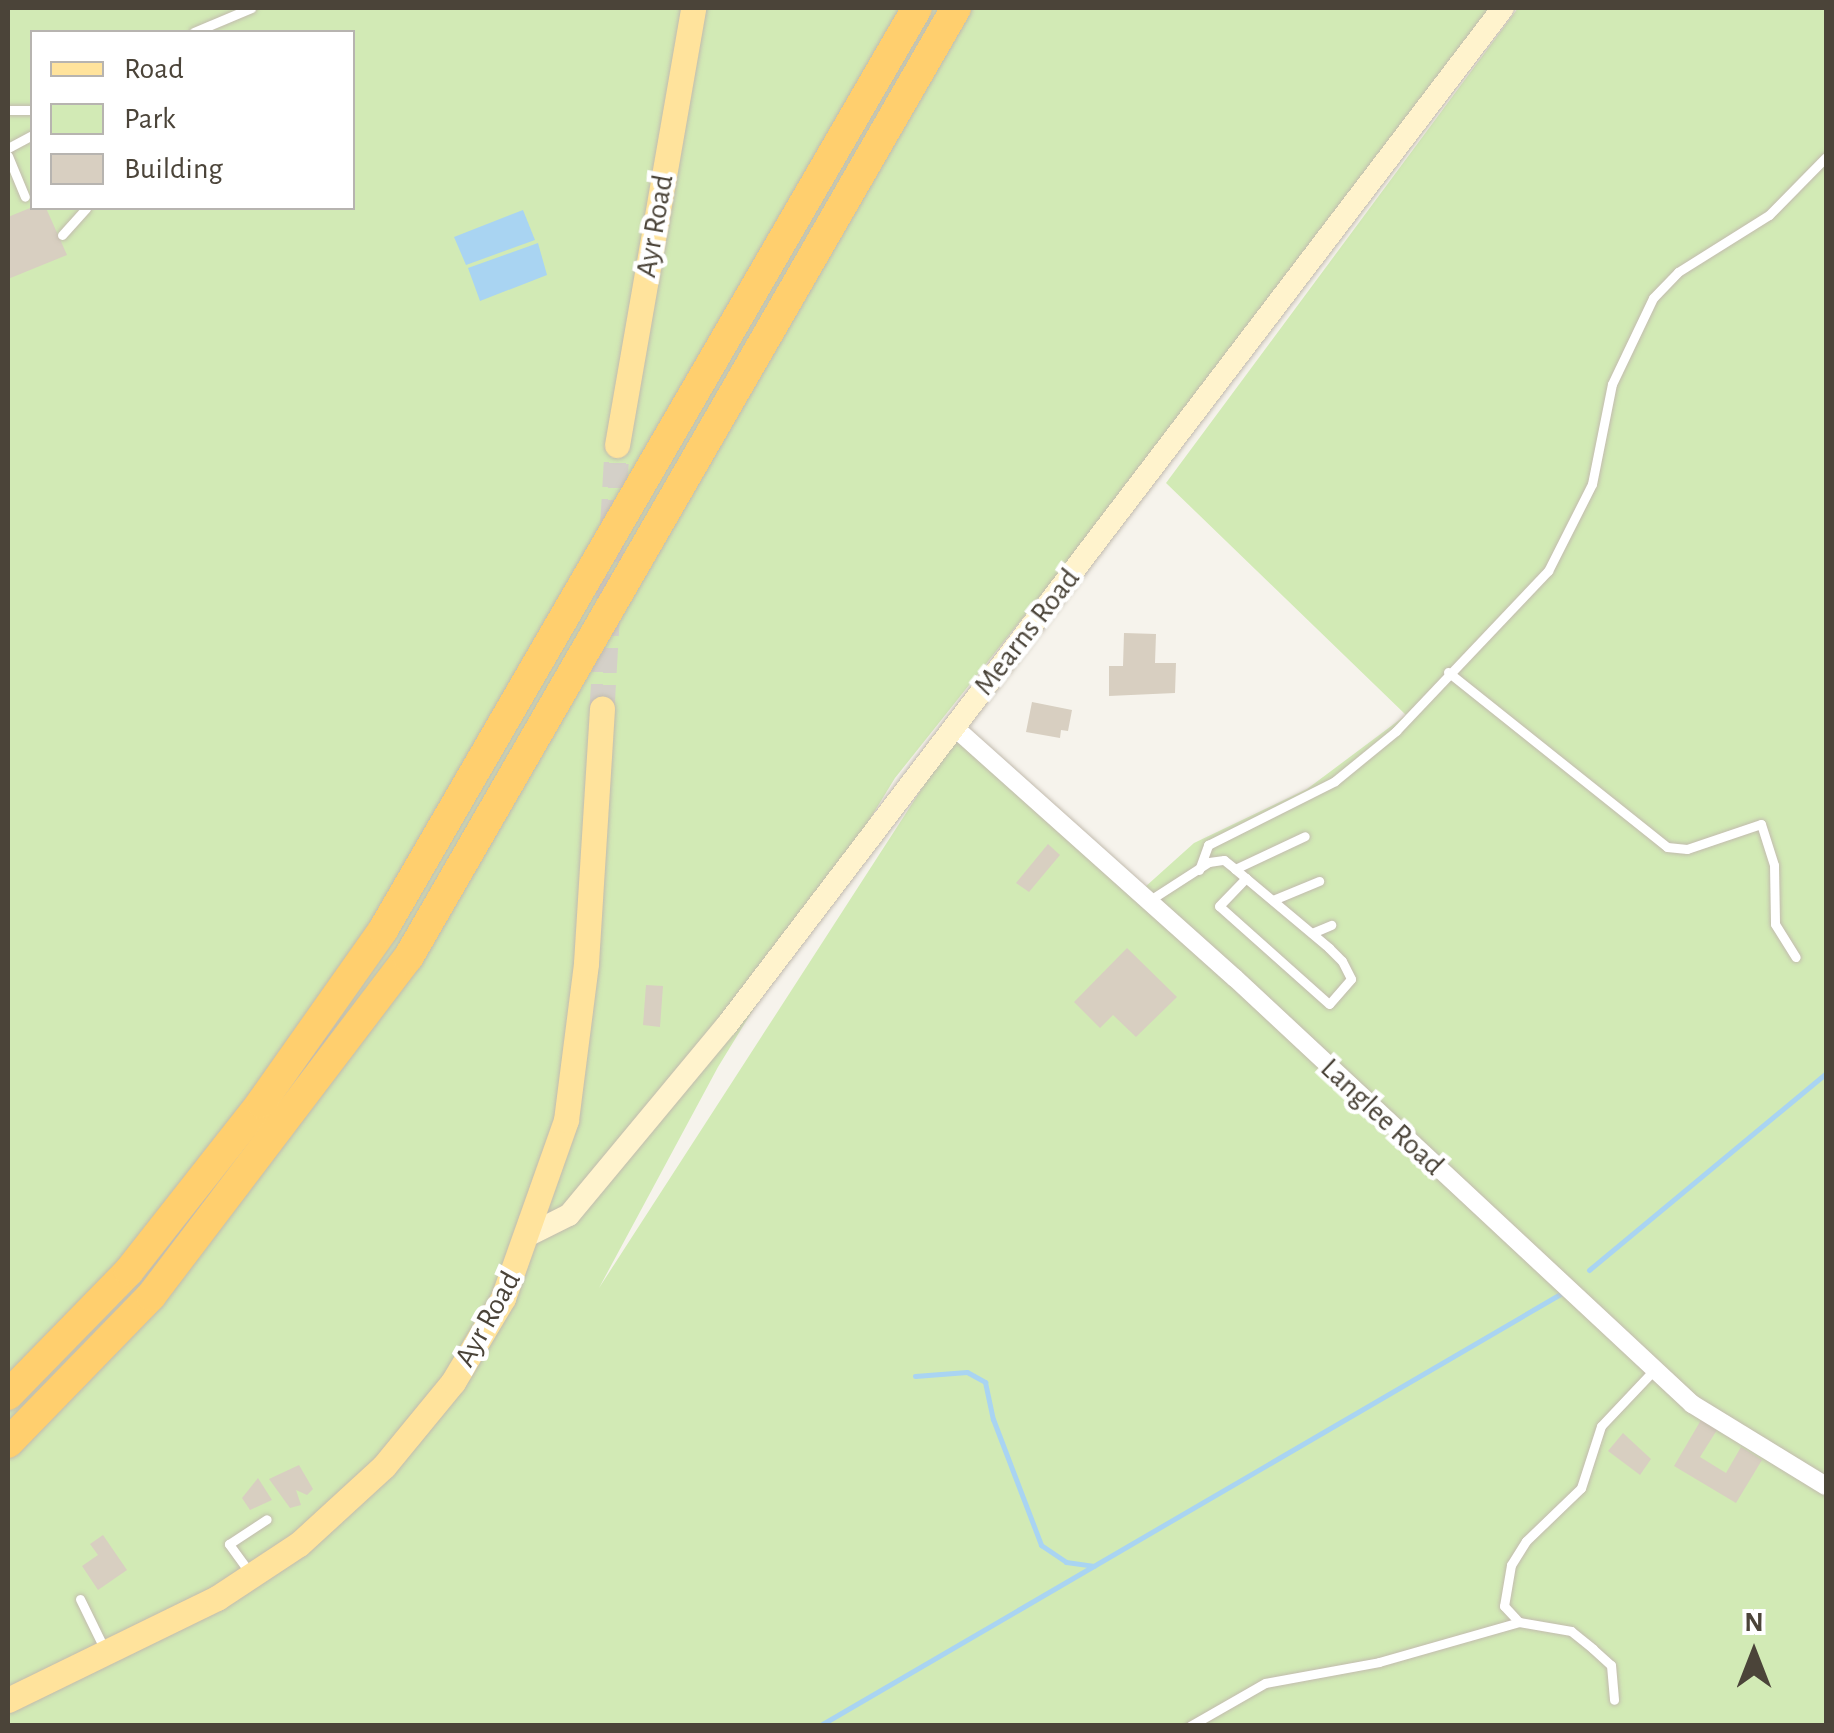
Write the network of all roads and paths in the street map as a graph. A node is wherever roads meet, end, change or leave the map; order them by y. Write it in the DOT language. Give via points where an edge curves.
graph roads {
  1 [pos="251,8"];
  2 [pos="694,8"];
  3 [pos="917,8"];
  4 [pos="956,8"];
  5 [pos="1503,8"];
  6 [pos="199,30"];
  7 [pos="30,136"];
  8 [pos="8,148"];
  9 [pos="8,156"];
  10 [pos="1826,157"];
  11 [pos="25,197"];
  12 [pos="84,210"];
  13 [pos="62,235"];
  14 [pos="618,444"];
  15 [pos="1448,672"];
  16 [pos="602,708"];
  17 [pos="953,726"];
  18 [pos="1305,836"];
  19 [pos="1234,868"];
  20 [pos="1199,870"];
  21 [pos="1246,878"];
  22 [pos="1320,880"];
  23 [pos="1272,900"];
  24 [pos="1148,901"];
  25 [pos="1330,924"];
  26 [pos="1312,934"];
  27 [pos="1796,957"];
  28 [pos="531,1234"];
  29 [pos="1655,1369"];
  30 [pos="8,1395"];
  31 [pos="8,1444"];
  32 [pos="1826,1486"];
  33 [pos="268,1519"];
  34 [pos="251,1576"];
  35 [pos="80,1599"];
  36 [pos="1519,1622"];
  37 [pos="106,1652"];
  38 [pos="8,1700"];
  39 [pos="1614,1700"];
  40 [pos="1190,1726"];
  1 -- 6 [label="lane"];
  2 -- 14 [label="main road, Ayr Road"];
  3 -- 30 [label="highway" via="383,930 261,1104 129,1270"];
  4 -- 31 [label="highway" via="408,958 151,1296"];
  5 -- 17 [label="street, Mearns Road"];
  7 -- 8 [label="lane"];
  9 -- 11 [label="lane"];
  10 -- 15 [label="lane" via="1769,215 1678,272 1653,298 1612,384 1592,484 1570,536 1537,583"];
  12 -- 13 [label="lane"];
  15 -- 20 [label="lane" via="1396,732 1335,780 1208,845"];
  15 -- 27 [label="lane" via="1667,847 1687,849 1761,824 1774,866 1775,924"];
  16 -- 28 [label="main road, Ayr Road" via="578,1036 566,1120"];
  17 -- 24 [label="street, Langlee Road"];
  17 -- 28 [label="street, Mearns Road" via="727,1026 569,1215"];
  18 -- 19 [label="lane"];
  19 -- 20 [label="lane" via="1224,860"];
  19 -- 21 [label="lane"];
  20 -- 24 [label="lane"];
  21 -- 23 [label="lane"];
  21 -- 26 [label="lane" via="1219,906 1329,1004 1351,979"];
  22 -- 23 [label="lane"];
  23 -- 26 [label="lane"];
  24 -- 29 [label="street, Langlee Road"];
  25 -- 26 [label="lane"];
  28 -- 34 [label="main road, Ayr Road" via="503,1298 453,1382 384,1466 298,1544"];
  29 -- 32 [label="street, Langlee Road" via="1728,1431"];
  29 -- 36 [label="lane" via="1601,1426 1581,1488 1511,1566 1504,1606"];
  33 -- 34 [label="lane" via="230,1544"];
  34 -- 37 [label="main road, Ayr Road"];
  35 -- 37 [label="lane"];
  36 -- 39 [label="lane" via="1571,1631 1593,1649 1610,1666"];
  36 -- 40 [label="lane" via="1379,1662 1264,1683"];
  37 -- 38 [label="main road, Ayr Road"];
}
